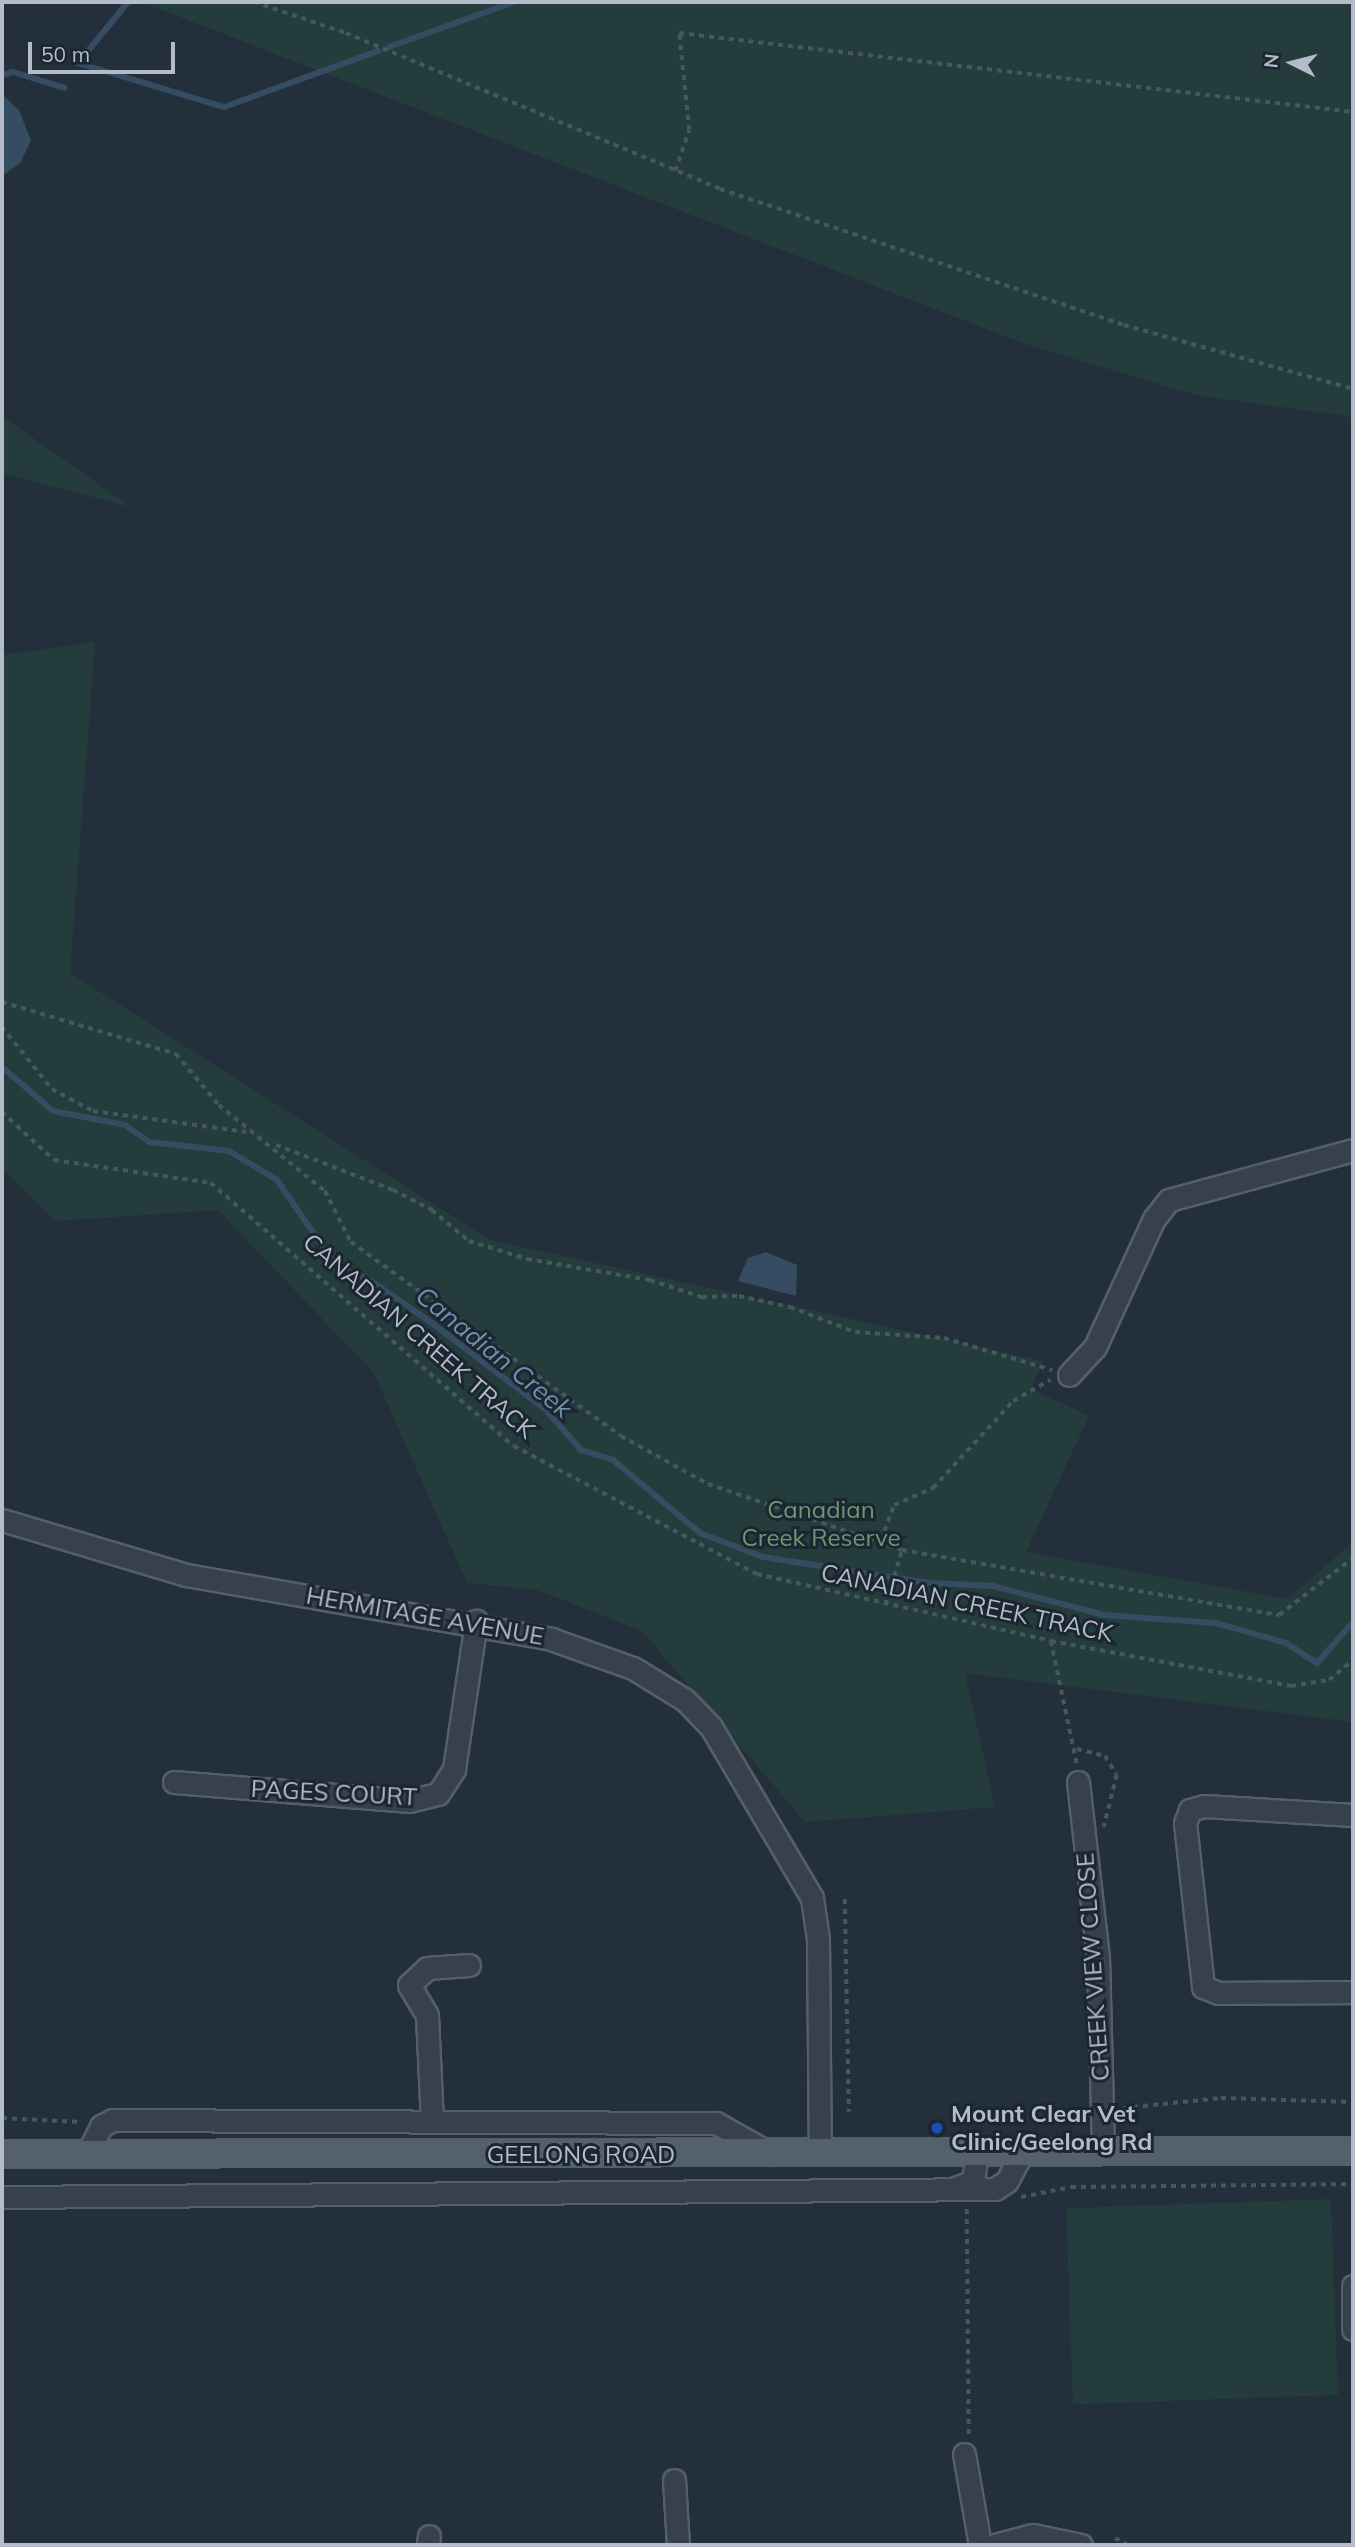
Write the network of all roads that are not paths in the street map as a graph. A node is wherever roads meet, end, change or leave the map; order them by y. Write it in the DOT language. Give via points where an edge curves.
graph roads {
  1 [pos="1353,1150"];
  2 [pos="1069,1375"];
  3 [pos="2,1520"];
  4 [pos="476,1621"];
  5 [pos="174,1782"];
  6 [pos="1078,1782"];
  7 [pos="1353,1815"];
  8 [pos="469,1965"];
  9 [pos="1353,1992"];
  10 [pos="432,2122"];
  11 [pos="1353,2137"];
  12 [pos="1353,2151"];
  13 [pos="1102,2152"];
  14 [pos="1160,2152"];
  15 [pos="977,2153"];
  16 [pos="1022,2153"];
  17 [pos="2,2154"];
  18 [pos="771,2154"];
  19 [pos="820,2154"];
  20 [pos="86,2156"];
  21 [pos="942,2189"];
  22 [pos="2,2197"];
  23 [pos="1353,2286"];
  24 [pos="1353,2329"];
  25 [pos="964,2454"];
  26 [pos="674,2480"];
  27 [pos="1075,2544"];
  28 [pos="678,2545"];
  29 [pos="980,2545"];
  30 [pos="995,2545"];
  1 -- 2 [label="street" via="1169,1200 1154,1219 1095,1347"];
  3 -- 4 [label="street, HERMITAGE AVENUE" via="186,1575"];
  4 -- 5 [label="street, PAGES COURT" via="454,1769 438,1794 409,1801"];
  4 -- 19 [label="street, HERMITAGE AVENUE" via="624,1664 671,1689 711,1727 814,1907"];
  6 -- 13 [label="street, CREEK VIEW CLOSE" via="1097,1944"];
  7 -- 9 [label="street" via="1204,1806 1190,1810 1185,1823 1203,1987 1219,1993"];
  8 -- 10 [label="street" via="427,1968 409,1985 427,2015"];
  10 -- 18 [label="street" via="704,2122 727,2125"];
  10 -- 20 [label="street" via="109,2120"];
  11 -- 14 [label="main road, GEELONG ROAD"];
  12 -- 14 [label="main road, GEELONG ROAD"];
  13 -- 14 [label="main road, GEELONG ROAD"];
  13 -- 16 [label="main road, GEELONG ROAD"];
  15 -- 16 [label="main road, GEELONG ROAD"];
  15 -- 19 [label="main road, GEELONG ROAD"];
  15 -- 21 [label="street" via="973,2181"];
  16 -- 21 [label="street" via="1002,2186 970,2200"];
  17 -- 20 [label="main road, GEELONG ROAD"];
  18 -- 19 [label="main road, GEELONG ROAD"];
  18 -- 20 [label="main road, GEELONG ROAD"];
  21 -- 22 [label="street"];
  23 -- 24 [label="street"];
  25 -- 29 [label="street"];
  26 -- 28 [label="street"];
  27 -- 30 [label="street" via="1033,2535"];
}
